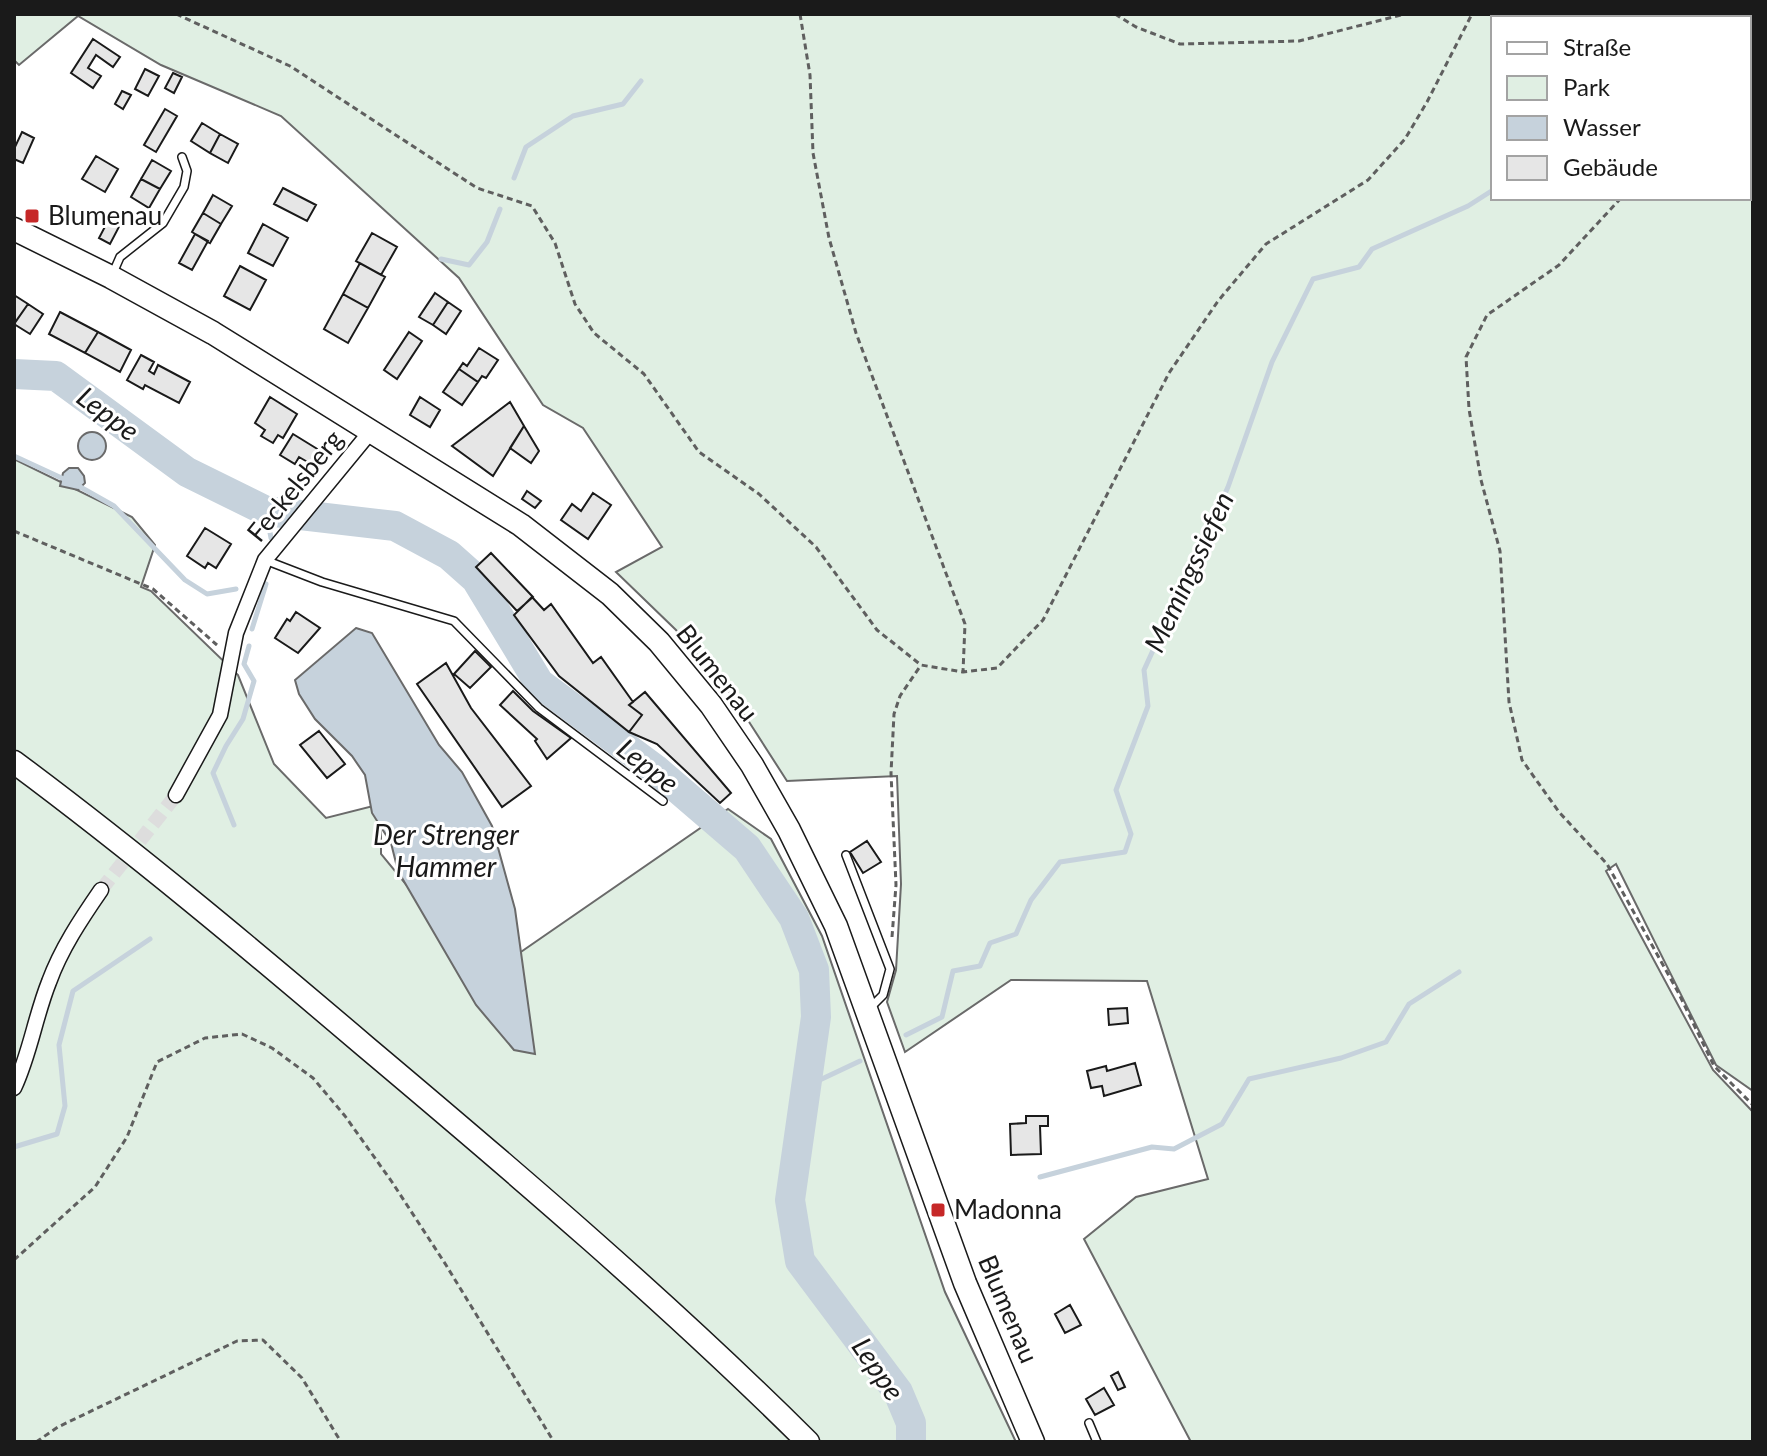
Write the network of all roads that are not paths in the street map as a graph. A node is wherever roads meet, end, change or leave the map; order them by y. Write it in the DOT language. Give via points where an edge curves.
graph roads {
  1 [pos="182,157"];
  2 [pos="14,229"];
  3 [pos="111,277"];
  4 [pos="371,431"];
  5 [pos="265,560"];
  6 [pos="14,762"];
  7 [pos="176,795"];
  8 [pos="663,801"];
  9 [pos="846,855"];
  10 [pos="101,890"];
  11 [pos="868,1010"];
  12 [pos="14,1088"];
  13 [pos="1089,1423"];
  14 [pos="808,1442"];
  15 [pos="1033,1442"];
  16 [pos="1097,1442"];
  1 -- 3 [label="lane" via="187,171 184,187 163,223 120,257"];
  2 -- 3 [label="main road, Blumenau"];
  3 -- 4 [label="main road, Blumenau"];
  4 -- 5 [label="street, Feckelsberg"];
  4 -- 11 [label="main road, Blumenau" via="521,525 610,594 659,642 711,705 789,830 836,926"];
  5 -- 7 [label="street, Feckelsberg" via="236,633 220,715"];
  5 -- 8 [label="lane" via="454,621 539,708"];
  6 -- 14 [label="main road" via="196,904 439,1108 608,1255"];
  9 -- 11 [label="lane" via="890,969 883,995"];
  10 -- 12 [label="street" via="49,981"];
  11 -- 15 [label="main road, Blumenau" via="965,1283"];
  13 -- 16 [label="lane"];
}
